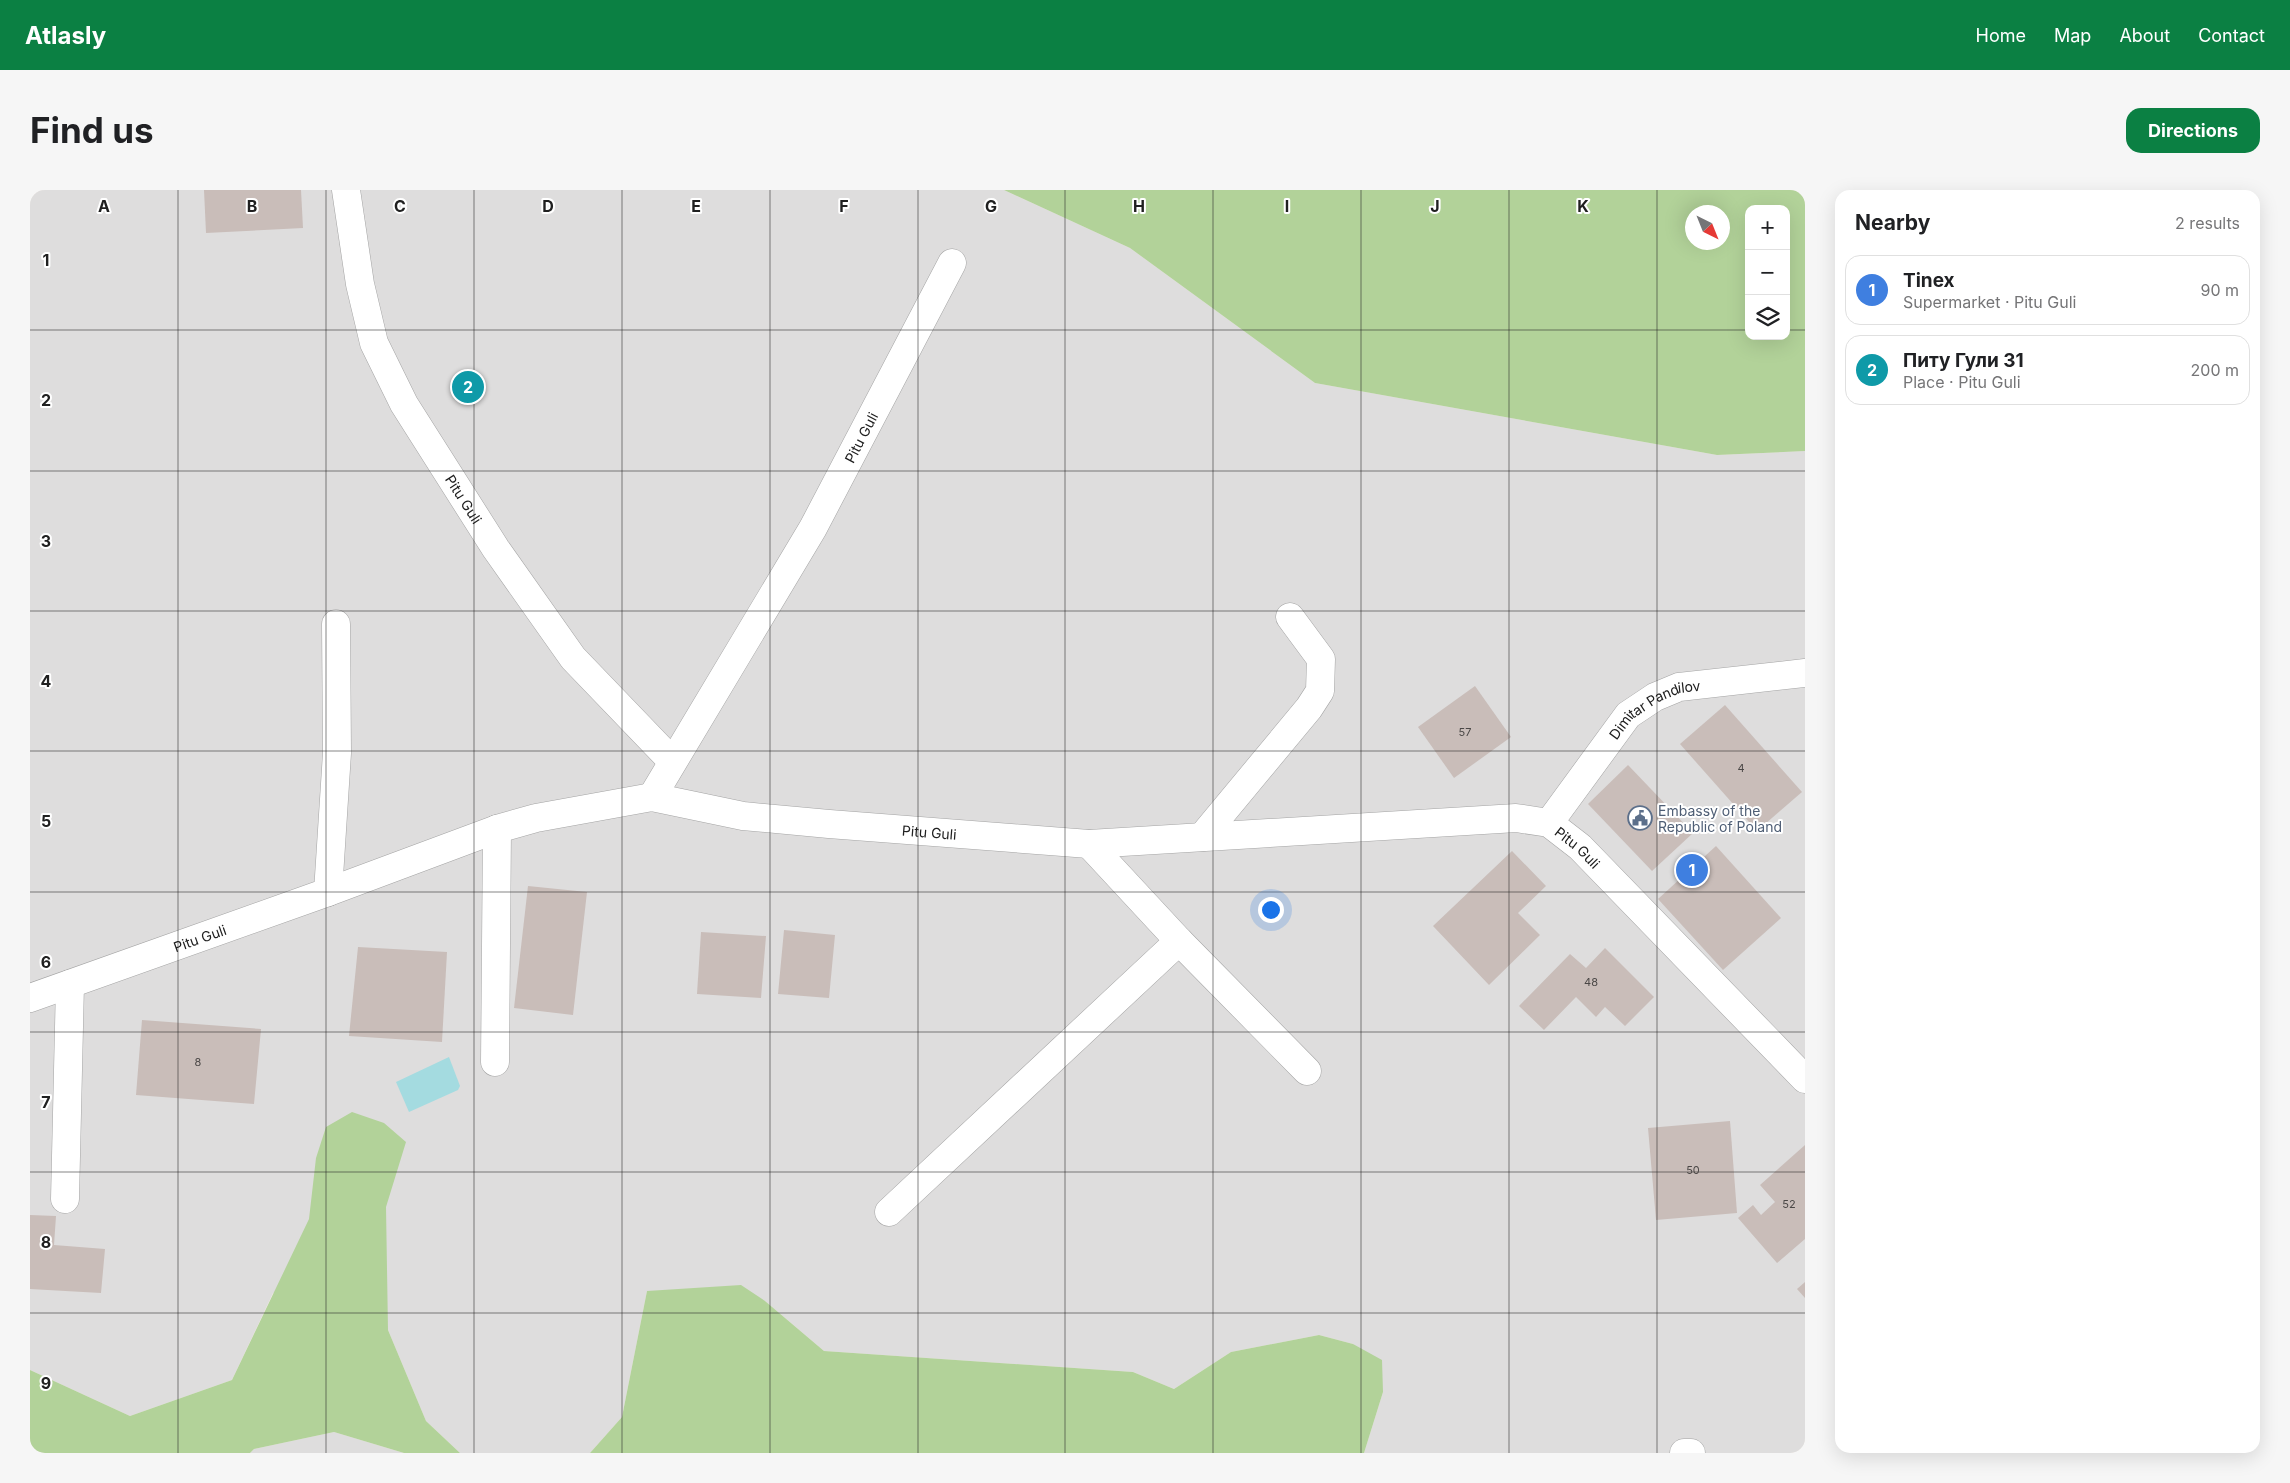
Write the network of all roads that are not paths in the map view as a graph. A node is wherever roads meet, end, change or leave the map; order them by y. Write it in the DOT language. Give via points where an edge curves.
graph roads {
  1 [pos="346,190"];
  2 [pos="952,263"];
  3 [pos="1290,616"];
  4 [pos="336,624"];
  5 [pos="1805,674"];
  6 [pos="672,761"];
  7 [pos="652,797"];
  8 [pos="1549,823"];
  9 [pos="497,829"];
  10 [pos="1202,837"];
  11 [pos="1090,844"];
  12 [pos="328,892"];
  13 [pos="1180,941"];
  14 [pos="70,984"];
  15 [pos="30,998"];
  16 [pos="495,1062"];
  17 [pos="1799,1066"];
  18 [pos="1307,1071"];
  19 [pos="65,1199"];
  20 [pos="890,1212"];
  21 [pos="1684,1453"];
  22 [pos="1691,1453"];
  1 -- 6 [label="street, Pitu Guli" via="360,284 374,343 404,404 496,550 573,658"];
  2 -- 6 [label="street, Pitu Guli" via="813,528"];
  3 -- 10 [label="street" via="1320,659 1320,691"];
  4 -- 12 [label="street" via="336,754"];
  5 -- 8 [label="street, Dimitar Pandilov" via="1679,688 1655,697 1628,715"];
  6 -- 7 [label="street, Pitu Guli"];
  7 -- 9 [label="street, Pitu Guli" via="536,818"];
  7 -- 11 [label="street, Pitu Guli" via="743,816"];
  8 -- 10 [label="street, Pitu Guli" via="1516,818"];
  8 -- 17 [label="street, Pitu Guli" via="1580,847"];
  9 -- 12 [label="street, Pitu Guli"];
  9 -- 16 [label="street"];
  10 -- 11 [label="street, Pitu Guli"];
  11 -- 13 [label="street"];
  12 -- 14 [label="street, Pitu Guli"];
  13 -- 18 [label="street"];
  13 -- 20 [label="street"];
  14 -- 15 [label="street, Pitu Guli"];
  14 -- 19 [label="street"];
  21 -- 22 [label="street"];
}
